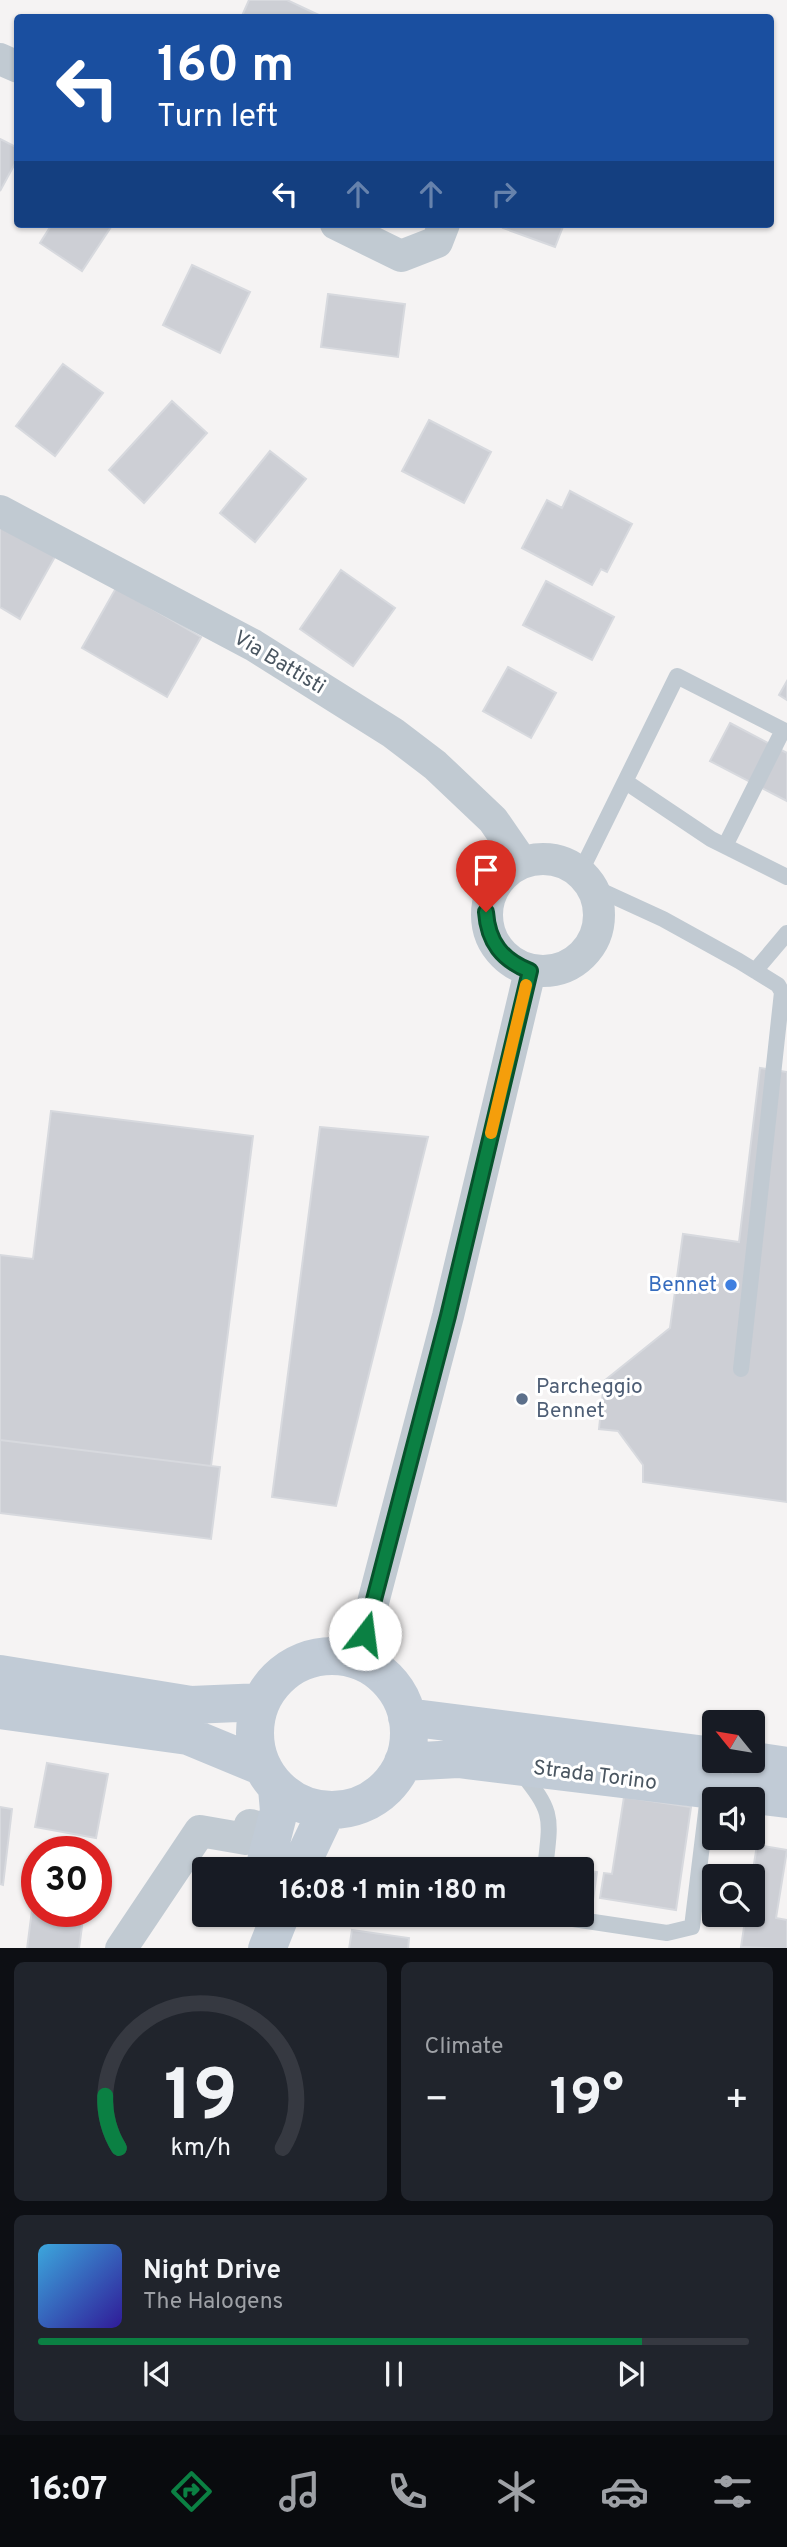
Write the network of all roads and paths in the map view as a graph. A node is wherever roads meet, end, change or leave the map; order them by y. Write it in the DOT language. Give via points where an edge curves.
graph roads {
  1 [pos="344,228"];
  2 [pos="442,228"];
  3 [pos="0,511"];
  4 [pos="785,731"];
  5 [pos="626,782"];
  6 [pos="725,846"];
  7 [pos="522,862"];
  8 [pos="787,877"];
  9 [pos="586,879"];
  10 [pos="787,933"];
  11 [pos="530,971"];
  12 [pos="755,971"];
  13 [pos="782,988"];
  14 [pos="741,1368"];
  15 [pos="358,1660"];
  16 [pos="0,1674"];
  17 [pos="261,1702"];
  18 [pos="0,1710"];
  19 [pos="407,1717"];
  20 [pos="403,1762"];
  21 [pos="765,1763"];
  22 [pos="516,1766"];
  23 [pos="787,1766"];
  24 [pos="702,1771"];
  25 [pos="702,1773"];
  26 [pos="712,1773"];
  27 [pos="270,1777"];
  28 [pos="787,1799"];
  29 [pos="327,1810"];
  30 [pos="271,1831"];
  31 [pos="266,1857"];
  32 [pos="305,1857"];
  33 [pos="547,1857"];
  34 [pos="594,1922"];
  35 [pos="249,1927"];
  36 [pos="276,1927"];
  37 [pos="121,1948"];
  38 [pos="243,1948"];
  39 [pos="267,1948"];
  1 -- 2 [label="street" via="401,256 437,242"];
  3 -- 7 [label="street, Via Battisti" via="253,645 393,733 493,820"];
  4 -- 5 [label="lane" via="677,676"];
  4 -- 6 [label="lane"];
  5 -- 6 [label="lane"];
  5 -- 9 [label="lane"];
  6 -- 8 [label="lane"];
  7 -- 9 [label="street" via="553,859"];
  7 -- 11 [label="street" via="497,882 489,896 487,927 502,956"];
  9 -- 11 [label="street" via="599,915 591,944 565,968"];
  9 -- 12 [label="lane"];
  10 -- 12 [label="lane"];
  11 -- 15 [label="street" via="448,1316"];
  12 -- 13 [label="lane"];
  13 -- 14 [label="lane"];
  15 -- 17 [label="main road" via="335,1655 291,1667 273,1682"];
  15 -- 19 [label="main road" via="381,1672 398,1692"];
  16 -- 17 [label="main road" via="191,1704"];
  17 -- 27 [label="main road" via="256,1746"];
  18 -- 27 [label="main road" via="188,1736"];
  19 -- 20 [label="main road"];
  19 -- 24 [label="main road"];
  20 -- 22 [label="main road, Strada Torino" via="458,1759"];
  20 -- 29 [label="main road" via="380,1793 346,1808"];
  21 -- 23 [label="main road"];
  22 -- 25 [label="main road, Strada Torino"];
  22 -- 33 [label="lane" via="548,1808"];
  26 -- 28 [label="main road, Strada Torino"];
  26 -- 34 [label="lane" via="692,1927 667,1933"];
  27 -- 29 [label="main road" via="309,1807"];
  27 -- 30 [label="main road" via="279,1811"];
  29 -- 32 [label="main road"];
  30 -- 31 [label="main road"];
  30 -- 37 [label="street" via="250,1825 246,1839 200,1830"];
  35 -- 38 [label="main road"];
  36 -- 39 [label="main road"];
}
